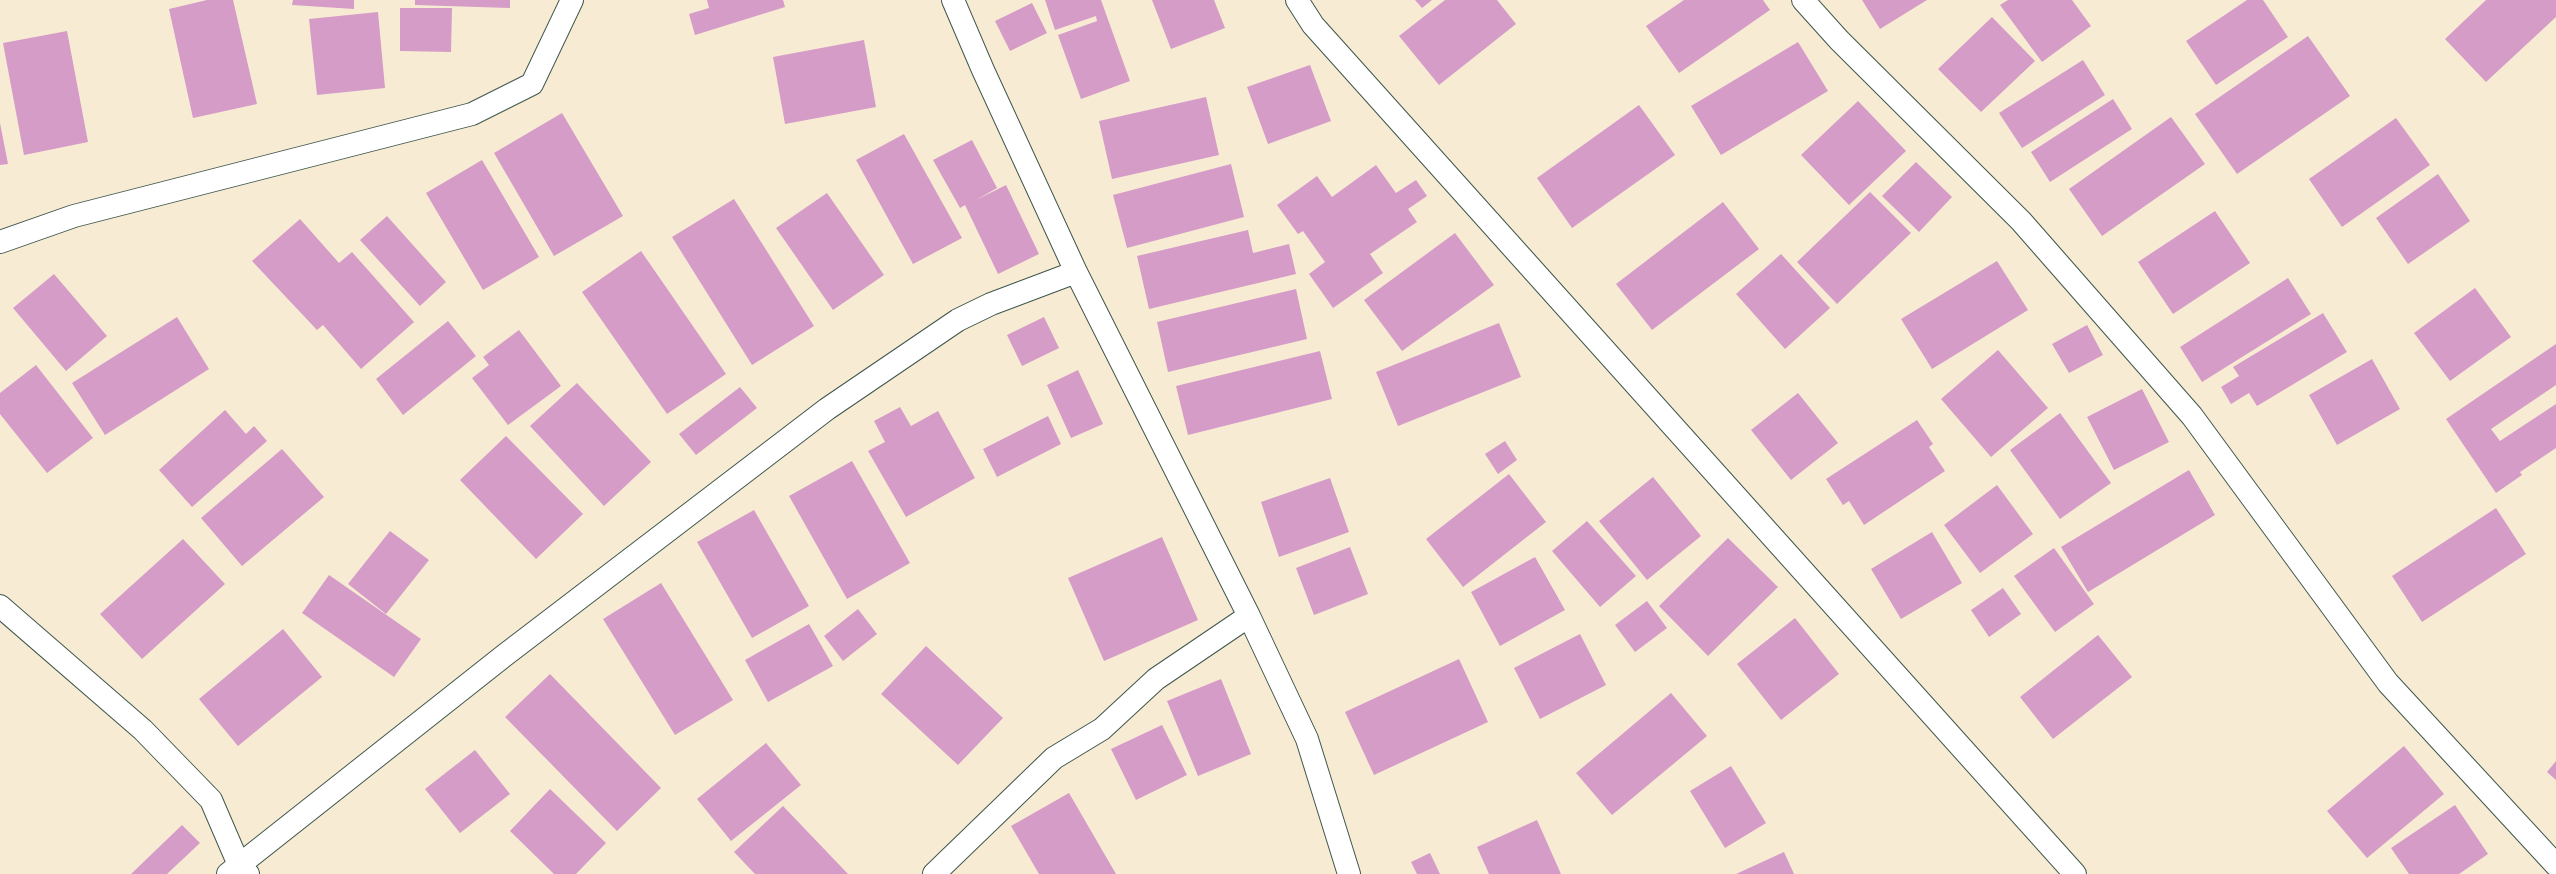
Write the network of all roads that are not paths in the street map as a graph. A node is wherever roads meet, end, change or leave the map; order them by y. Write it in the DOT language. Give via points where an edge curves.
graph roads {
  1 [pos="572,0"];
  2 [pos="953,0"];
  3 [pos="1297,0"];
  4 [pos="1803,0"];
  5 [pos="0,242"];
  6 [pos="1076,272"];
  7 [pos="0,606"];
  8 [pos="1249,616"];
  9 [pos="2556,865"];
  10 [pos="238,871"];
  11 [pos="934,874"];
  12 [pos="1349,874"];
  13 [pos="2075,874"];
  1 -- 5 [label="street" via="532,84 472,114 74,216"];
  2 -- 6 [label="street"];
  3 -- 13 [label="street" via="1313,25"];
  4 -- 9 [label="street" via="1839,40 2021,221 2192,416 2388,683"];
  6 -- 8 [label="street"];
  6 -- 10 [label="street" via="991,304 958,320 827,410 505,655"];
  7 -- 10 [label="street" via="144,730 211,800"];
  8 -- 11 [label="street" via="1156,679 1102,729 1054,758"];
  8 -- 12 [label="street" via="1307,739"];
}
